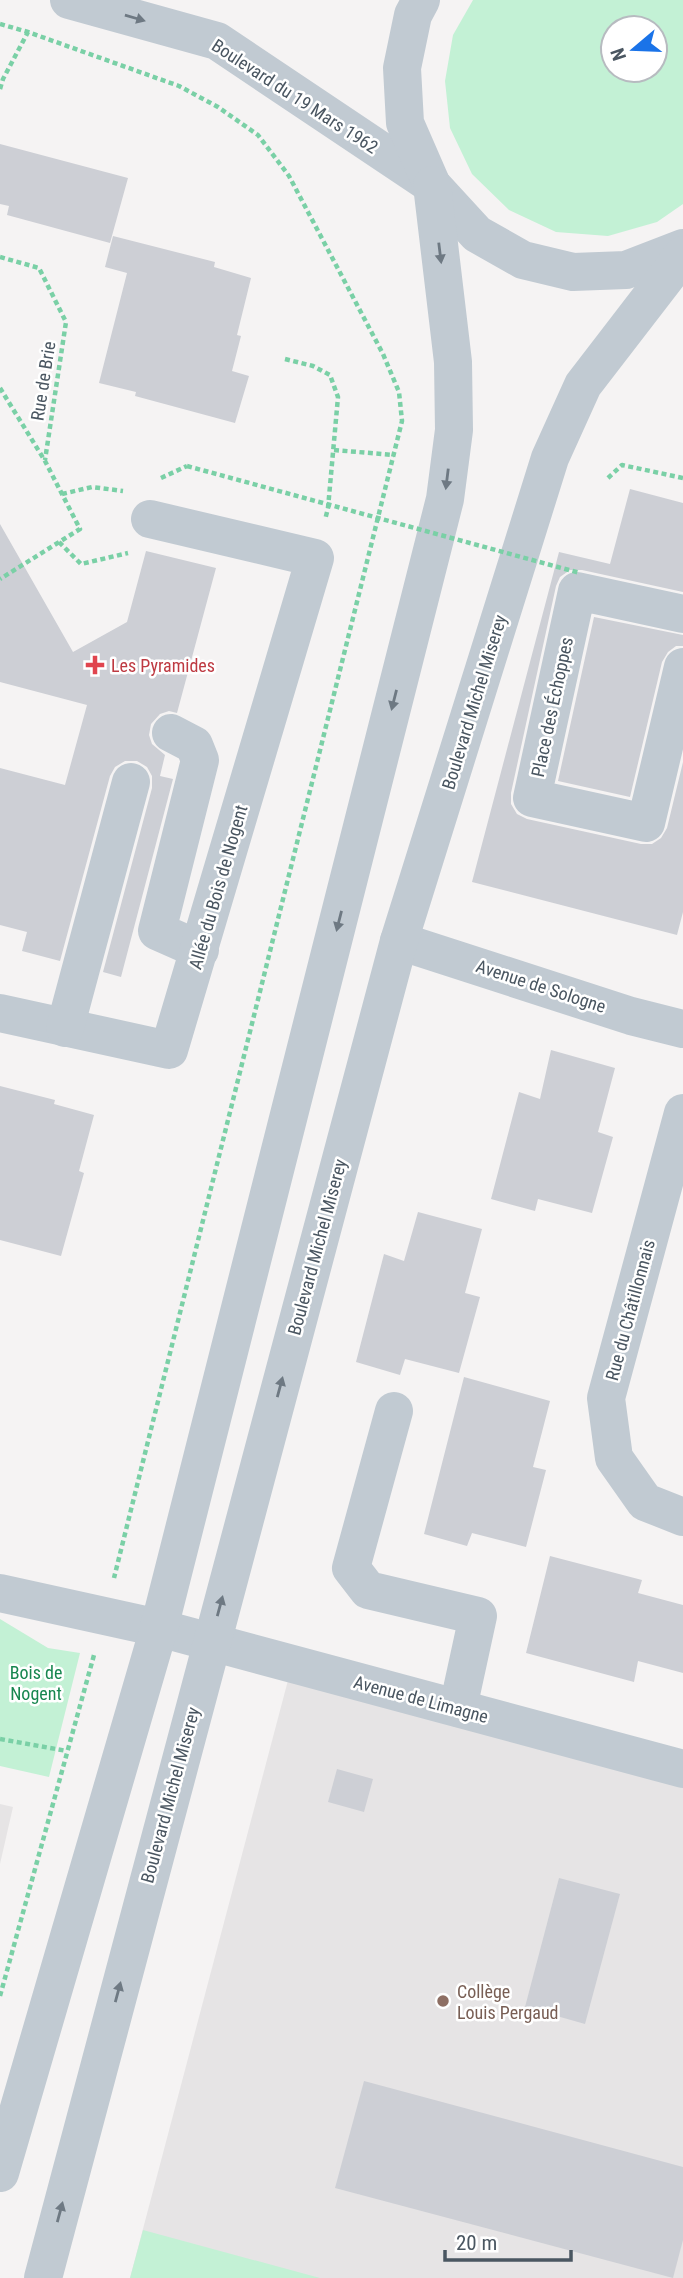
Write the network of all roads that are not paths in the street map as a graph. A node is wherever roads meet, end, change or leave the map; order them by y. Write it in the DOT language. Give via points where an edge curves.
graph roads {
  1 [pos="69,0"];
  2 [pos="421,0"];
  3 [pos="432,185"];
  4 [pos="683,248"];
  5 [pos="683,255"];
  6 [pos="150,519"];
  7 [pos="683,614"];
  8 [pos="683,667"];
  9 [pos="171,733"];
  10 [pos="131,782"];
  11 [pos="399,941"];
  12 [pos="200,950"];
  13 [pos="0,1013"];
  14 [pos="65,1028"];
  15 [pos="683,1029"];
  16 [pos="683,1112"];
  17 [pos="394,1411"];
  18 [pos="683,1517"];
  19 [pos="0,1592"];
  20 [pos="159,1628"];
  21 [pos="211,1643"];
  22 [pos="458,1708"];
  23 [pos="683,1769"];
  24 [pos="0,2174"];
  25 [pos="43,2278"];
  1 -- 3 [label="street, Boulevard du 19 Mars 1962, one-way" via="217,41"];
  2 -- 3 [label="street" via="413,15 402,68 405,123"];
  3 -- 4 [label="street" via="477,234 523,260 573,272 626,270"];
  3 -- 20 [label="street, one-way" via="453,362 454,430 445,499"];
  5 -- 11 [label="street, Boulevard Michel Miserey" via="583,385 550,458"];
  6 -- 12 [label="street, Allée du Bois de Nogent" via="315,558"];
  7 -- 8 [label="street, Place des Échoppes" via="578,582 532,798 646,823"];
  9 -- 12 [label="street" via="194,745 201,760 157,931"];
  10 -- 14 [label="street"];
  11 -- 15 [label="street, Avenue de Sologne"];
  21 -- 11 [label="street, Boulevard Michel Miserey, one-way"];
  12 -- 14 [label="street, Allée du Bois de Nogent" via="169,1050"];
  13 -- 14 [label="street, Allée du Bois de Nogent"];
  16 -- 18 [label="street, Rue du Châtillonnais" via="607,1398 614,1458 645,1502"];
  17 -- 22 [label="street" via="351,1568 369,1590 478,1616"];
  19 -- 20 [label="street"];
  20 -- 21 [label="street, Avenue de Limagne"];
  20 -- 24 [label="street"];
  21 -- 22 [label="street, Avenue de Limagne"];
  25 -- 21 [label="street, Boulevard Michel Miserey, one-way"];
  22 -- 23 [label="street, Avenue de Limagne"];
}
